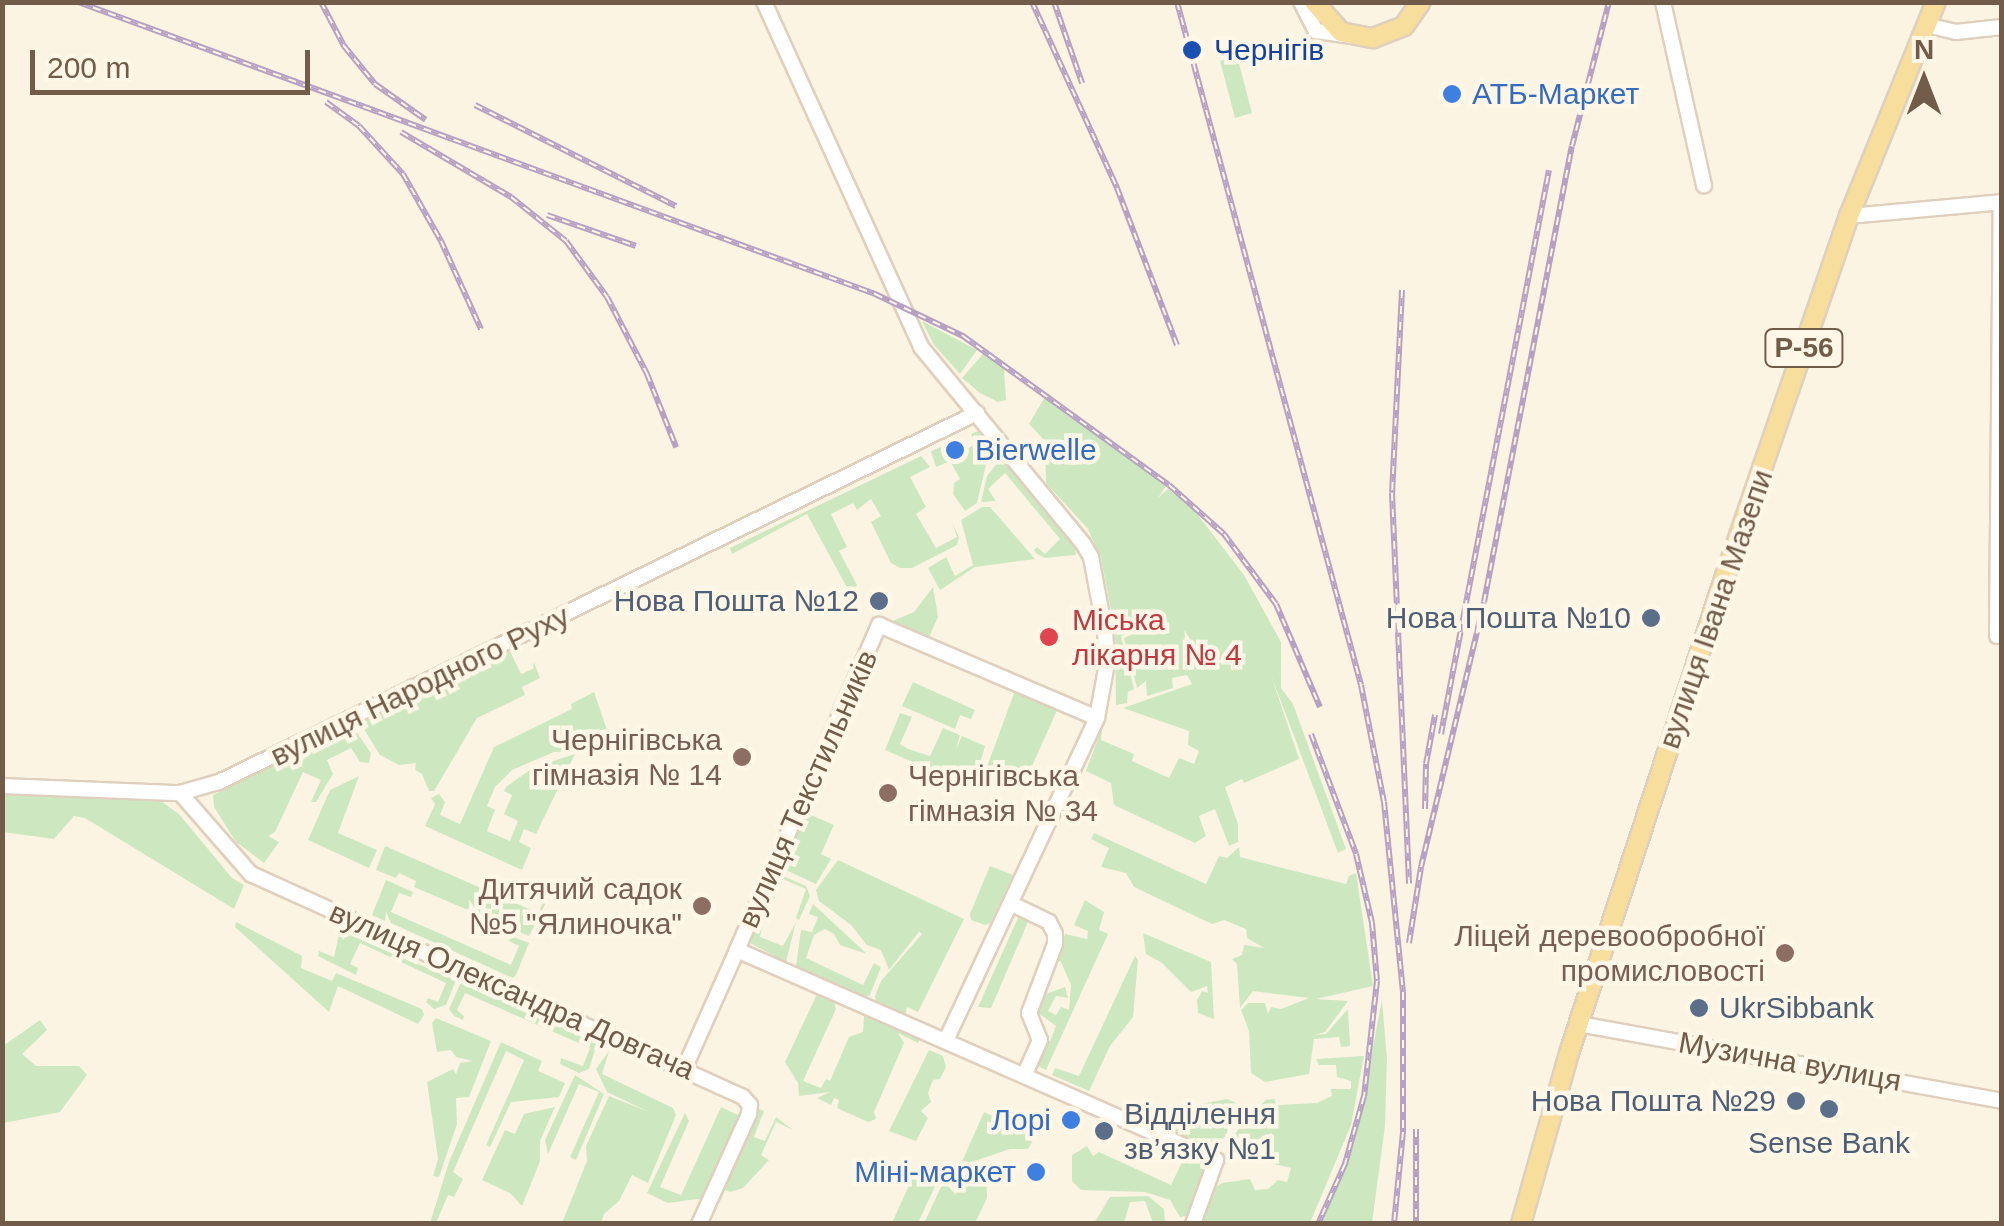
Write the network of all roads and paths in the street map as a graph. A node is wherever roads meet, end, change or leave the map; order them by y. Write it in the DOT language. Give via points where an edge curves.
graph roads {
  1 [pos="764,2"];
  2 [pos="1301,2"];
  3 [pos="1664,2"];
  4 [pos="1936,2"];
  5 [pos="1422,3"];
  6 [pos="1311,8"];
  7 [pos="1926,24"];
  8 [pos="2002,27"];
  9 [pos="1704,185"];
  10 [pos="2001,202"];
  11 [pos="1849,216"];
  12 [pos="977,413"];
  13 [pos="1997,636"];
  14 [pos="1097,718"];
  15 [pos="2,786"];
  16 [pos="180,793"];
  17 [pos="1012,904"];
  18 [pos="738,950"];
  19 [pos="1578,1024"];
  20 [pos="946,1041"];
  21 [pos="685,1067"];
  22 [pos="1024,1074"];
  23 [pos="2002,1101"];
  24 [pos="699,1224"];
  25 [pos="1193,1224"];
  26 [pos="1521,1224"];
  1 -- 12 [label="street" via="921,347"];
  2 -- 6 [label="street"];
  3 -- 9 [label="street"];
  4 -- 7 [label="main road, вулиця Івана Мазепи / Р-56"];
  5 -- 6 [label="main road" via="1389,34 1354,36"];
  7 -- 8 [label="street" via="1956,32"];
  7 -- 11 [label="main road, вулиця Івана Мазепи / Р-56"];
  10 -- 11 [label="street"];
  10 -- 13 [label="street"];
  11 -- 19 [label="main road, вулиця Івана Мазепи / Р-56"];
  12 -- 14 [label="street" via="1091,557 1107,663"];
  12 -- 16 [label="street, вулиця Народного Руху" via="354,719 219,782"];
  14 -- 17 [label="street"];
  14 -- 18 [label="street, вулиця Текстильників" via="880,625"];
  15 -- 16 [label="street, вулиця Народного Руху"];
  16 -- 21 [label="street, вулиця Олександра Довгача" via="252,874"];
  17 -- 20 [label="street"];
  17 -- 22 [label="street" via="1048,922 1055,934 1029,1013 1040,1040"];
  18 -- 20 [label="street, вулиця Текстильників"];
  18 -- 21 [label="street, вулиця Текстильників"];
  19 -- 23 [label="street, Музична вулиця"];
  19 -- 26 [label="main road, вулиця Івана Мазепи / Р-56"];
  20 -- 22 [label="street, вулиця Текстильників"];
  21 -- 24 [label="street, вулиця Олександра Довгача" via="750,1106"];
  22 -- 25 [label="street, вулиця Текстильників" via="1216,1160"];
}
